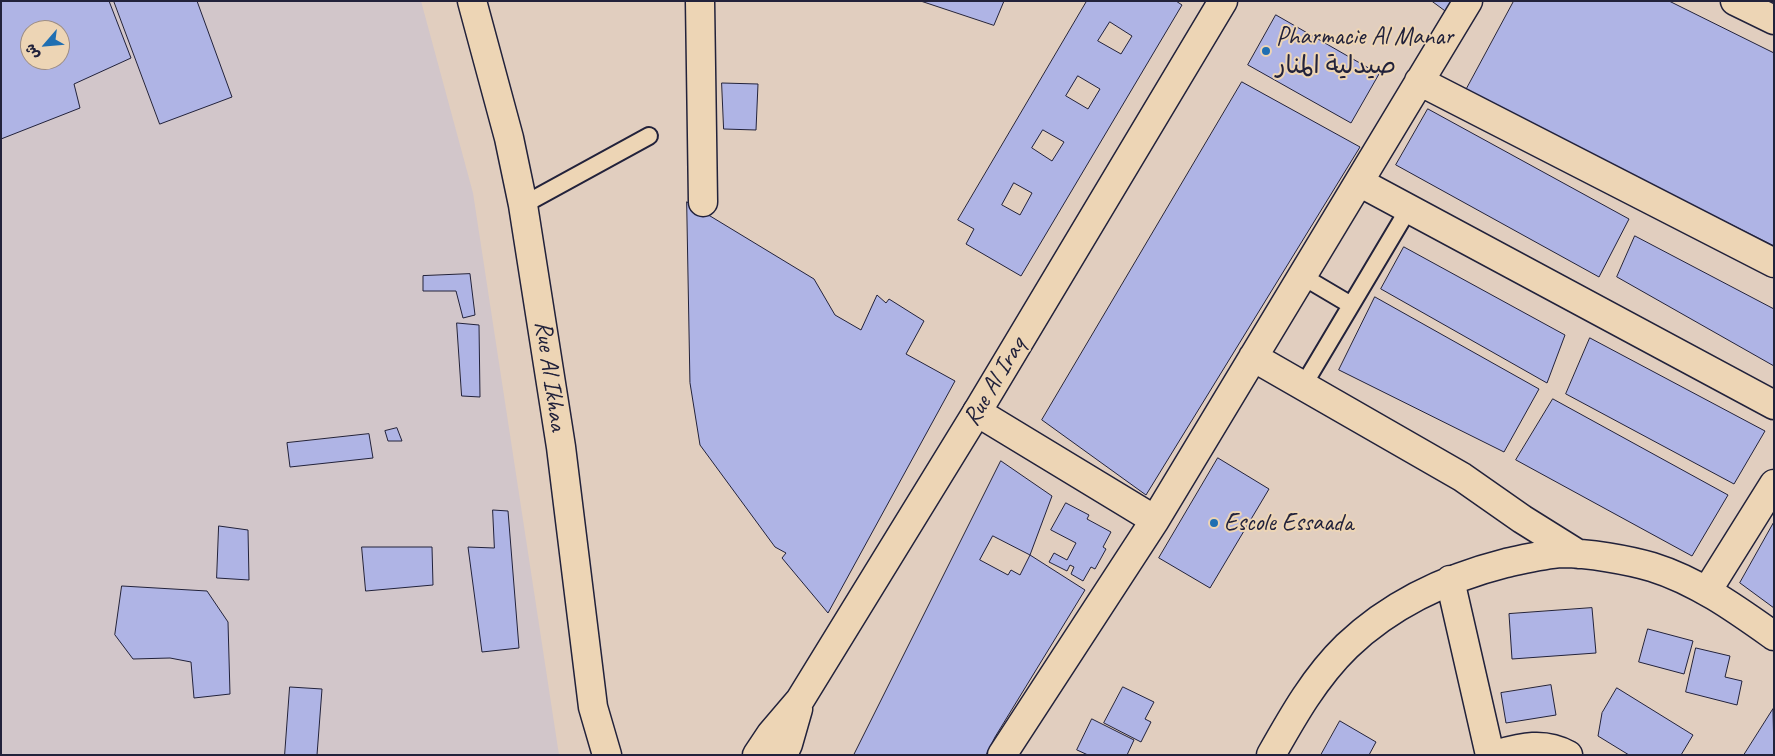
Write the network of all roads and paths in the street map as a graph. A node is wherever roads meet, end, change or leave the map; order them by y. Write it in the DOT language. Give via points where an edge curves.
graph roads {
  1 [pos="472,1"];
  2 [pos="700,1"];
  3 [pos="1223,1"];
  4 [pos="1468,1"];
  5 [pos="1735,1"];
  6 [pos="1774,20"];
  7 [pos="1419,81"];
  8 [pos="649,136"];
  9 [pos="1359,182"];
  10 [pos="704,202"];
  11 [pos="523,205"];
  12 [pos="1409,208"];
  13 [pos="1774,263"];
  14 [pos="1302,276"];
  15 [pos="1351,305"];
  16 [pos="1253,358"];
  17 [pos="1303,386"];
  18 [pos="1774,405"];
  19 [pos="977,412"];
  20 [pos="1774,484"];
  21 [pos="1155,520"];
  22 [pos="1578,554"];
  23 [pos="1450,580"];
  24 [pos="1707,591"];
  25 [pos="1774,636"];
  26 [pos="800,700"];
  27 [pos="593,706"];
  28 [pos="591,755"];
  29 [pos="607,755"];
  30 [pos="757,755"];
  31 [pos="782,755"];
  32 [pos="1002,755"];
  33 [pos="1271,755"];
  34 [pos="1492,755"];
  35 [pos="1568,755"];
  1 -- 11 [label="street, Rue Al Ikhaa" via="509,138"];
  2 -- 10 [label="street"];
  3 -- 19 [label="street, Rue Al Iraq"];
  4 -- 7 [label="street"];
  5 -- 6 [label="street"];
  7 -- 9 [label="street"];
  7 -- 13 [label="street"];
  8 -- 11 [label="lane"];
  9 -- 12 [label="street"];
  9 -- 14 [label="street"];
  11 -- 27 [label="street, Rue Al Ikhaa" via="561,447"];
  12 -- 15 [label="lane"];
  12 -- 18 [label="street"];
  14 -- 15 [label="lane"];
  14 -- 16 [label="street"];
  15 -- 17 [label="lane"];
  16 -- 17 [label="street"];
  16 -- 21 [label="street"];
  17 -- 22 [label="street" via="1462,477"];
  19 -- 21 [label="street"];
  19 -- 26 [label="street, Rue Al Iraq"];
  20 -- 24 [label="street"];
  21 -- 32 [label="street"];
  22 -- 23 [label="street" via="1532,557"];
  22 -- 24 [label="street" via="1652,567"];
  23 -- 33 [label="street" via="1391,611 1346,647 1298,707"];
  23 -- 34 [label="street"];
  24 -- 25 [label="street"];
  26 -- 30 [label="street, Rue Al Iraq"];
  26 -- 31 [label="street"];
  27 -- 28 [label="street"];
  27 -- 29 [label="street, Rue Al Ikhaa"];
  34 -- 35 [label="street" via="1531,746 1550,747"];
}
